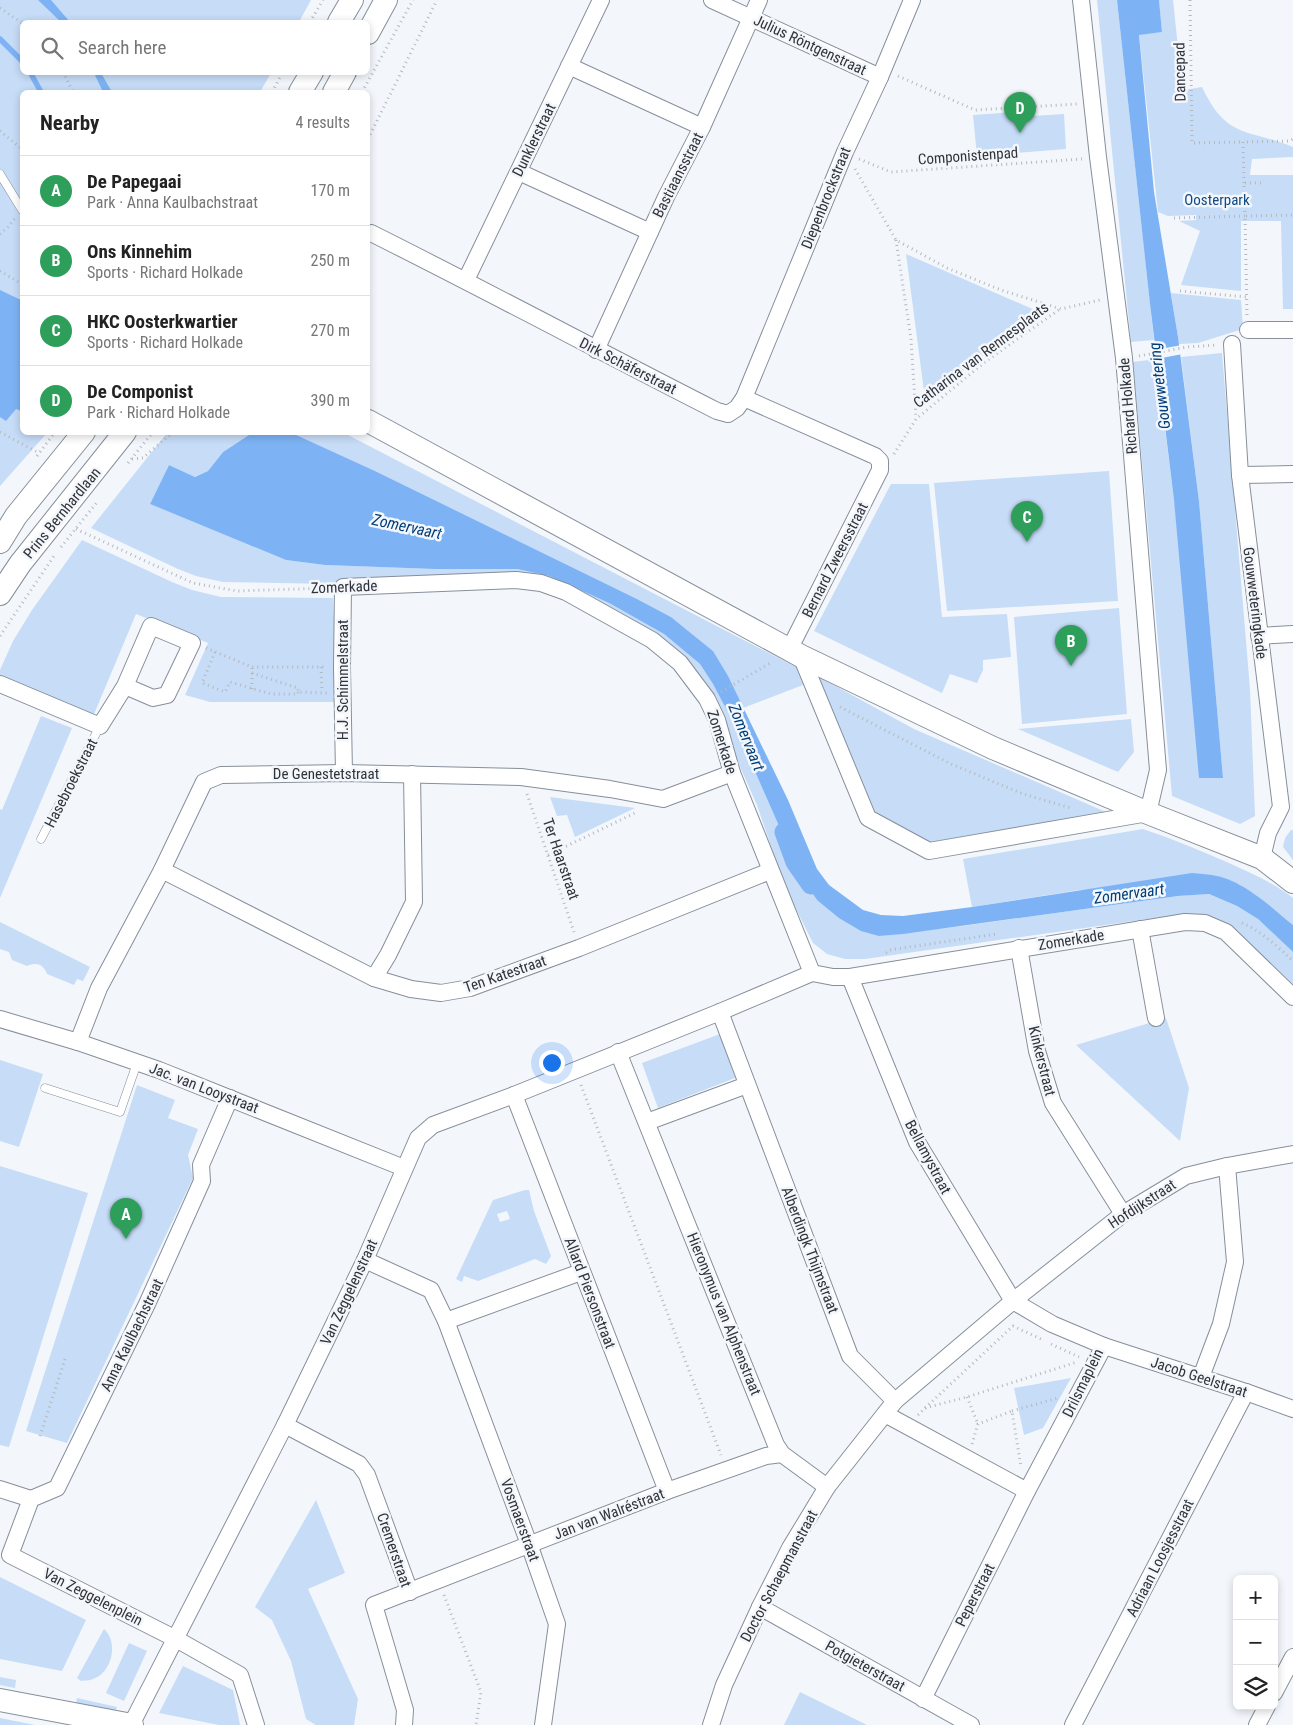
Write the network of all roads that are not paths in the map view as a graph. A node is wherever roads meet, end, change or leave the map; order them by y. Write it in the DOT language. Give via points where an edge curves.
graph roads {
  1 [pos="352,0"];
  2 [pos="386,0"];
  3 [pos="601,0"];
  4 [pos="712,0"];
  5 [pos="759,0"];
  6 [pos="912,0"];
  7 [pos="1081,0"];
  8 [pos="751,18"];
  9 [pos="340,20"];
  10 [pos="370,29"];
  11 [pos="570,66"];
  12 [pos="881,73"];
  13 [pos="310,75"];
  14 [pos="344,75"];
  15 [pos="301,90"];
  16 [pos="335,90"];
  17 [pos="702,127"];
  18 [pos="519,172"];
  19 [pos="0,174"];
  20 [pos="20,207"];
  21 [pos="650,232"];
  22 [pos="370,233"];
  23 [pos="466,280"];
  24 [pos="1248,330"];
  25 [pos="1293,330"];
  26 [pos="1232,344"];
  27 [pos="596,350"];
  28 [pos="744,398"];
  29 [pos="370,423"];
  30 [pos="82,435"];
  31 [pos="122,435"];
  32 [pos="1293,474"];
  33 [pos="1240,475"];
  34 [pos="0,542"];
  35 [pos="0,549"];
  36 [pos="20,564"];
  37 [pos="343,587"];
  38 [pos="0,594"];
  39 [pos="1293,634"];
  40 [pos="1259,636"];
  41 [pos="790,651"];
  42 [pos="0,684"];
  43 [pos="125,686"];
  44 [pos="100,726"];
  45 [pos="344,773"];
  46 [pos="732,773"];
  47 [pos="412,774"];
  48 [pos="1287,812"];
  49 [pos="1148,813"];
  50 [pos="41,840"];
  51 [pos="1262,858"];
  52 [pos="162,870"];
  53 [pos="770,871"];
  54 [pos="1293,882"];
  55 [pos="1140,929"];
  56 [pos="1019,948"];
  57 [pos="812,973"];
  58 [pos="850,977"];
  59 [pos="374,978"];
  60 [pos="1293,997"];
  61 [pos="720,1012"];
  62 [pos="1156,1018"];
  63 [pos="0,1019"];
  64 [pos="78,1042"];
  65 [pos="618,1052"];
  66 [pos="137,1063"];
  67 [pos="747,1085"];
  68 [pos="45,1088"];
  69 [pos="514,1095"];
  70 [pos="230,1098"];
  71 [pos="647,1122"];
  72 [pos="1293,1154"];
  73 [pos="1227,1166"];
  74 [pos="404,1168"];
  75 [pos="1123,1214"];
  76 [pos="365,1260"];
  77 [pos="581,1272"];
  78 [pos="1013,1301"];
  79 [pos="446,1321"];
  80 [pos="1104,1346"];
  81 [pos="1201,1377"];
  82 [pos="1246,1392"];
  83 [pos="895,1401"];
  84 [pos="1293,1409"];
  85 [pos="885,1414"];
  86 [pos="285,1425"];
  87 [pos="782,1454"];
  88 [pos="826,1487"];
  89 [pos="0,1489"];
  90 [pos="666,1491"];
  91 [pos="1027,1491"];
  92 [pos="31,1498"];
  93 [pos="529,1544"];
  94 [pos="410,1592"];
  95 [pos="760,1607"];
  96 [pos="176,1639"];
  97 [pos="1293,1657"];
  98 [pos="1278,1685"];
  99 [pos="923,1699"];
  100 [pos="0,1700"];
  101 [pos="1265,1710"];
  102 [pos="132,1725"];
  103 [pos="256,1725"];
  104 [pos="404,1725"];
  105 [pos="543,1725"];
  106 [pos="710,1725"];
  107 [pos="971,1725"];
  108 [pos="1073,1725"];
  109 [pos="1257,1725"];
  1 -- 9 [label="street"];
  2 -- 10 [label="street"];
  3 -- 11 [label="street, Dunklerstraat"];
  4 -- 8 [label="street, Julius Röntgenstraat"];
  5 -- 8 [label="street, Bastiaansstraat"];
  6 -- 12 [label="street, Diepenbrockstraat"];
  7 -- 49 [label="street, Richard Holkade" via="1128,397 1158,770"];
  8 -- 12 [label="street, Julius Röntgenstraat"];
  8 -- 17 [label="street, Bastiaansstraat"];
  11 -- 17 [label="street"];
  11 -- 18 [label="street, Dunklerstraat"];
  12 -- 28 [label="street, Diepenbrockstraat" via="844,152"];
  13 -- 15 [label="street"];
  14 -- 16 [label="street"];
  17 -- 21 [label="street, Bastiaansstraat"];
  18 -- 21 [label="street"];
  18 -- 23 [label="street, Dunklerstraat"];
  19 -- 20 [label="lane"];
  21 -- 27 [label="street, Bastiaansstraat"];
  22 -- 23 [label="street, Dirk Schäferstraat"];
  23 -- 27 [label="street, Dirk Schäferstraat"];
  24 -- 25 [label="street"];
  26 -- 33 [label="street, Gouwweteringkade"];
  27 -- 28 [label="street, Dirk Schäferstraat" via="717,411 728,414"];
  28 -- 41 [label="street, Bernard Zweersstraat" via="875,456 880,466"];
  29 -- 41 [label="street"];
  30 -- 34 [label="street, Prins Bernhardlaan" via="16,516"];
  31 -- 36 [label="street, Prins Bernhardlaan"];
  32 -- 33 [label="street"];
  33 -- 40 [label="street, Gouwweteringkade"];
  35 -- 36 [label="street"];
  36 -- 38 [label="street, Prins Bernhardlaan"];
  37 -- 45 [label="street, H.J. Schimmelstraat"];
  37 -- 46 [label="street, Zomerkade" via="516,580 541,583 566,592 652,640 680,663 707,698 717,720"];
  39 -- 40 [label="street"];
  40 -- 48 [label="street, Gouwweteringkade"];
  41 -- 49 [label="street" via="993,748"];
  41 -- 49 [label="street" via="818,696 868,818 929,851"];
  42 -- 44 [label="street, Hasebroekstraat"];
  43 -- 43 [label="street, Hasebroekstraat" via="150,626 192,643 167,695 153,698"];
  43 -- 44 [label="street, Hasebroekstraat"];
  44 -- 50 [label="lane, Hasebroekstraat"];
  45 -- 47 [label="street, De Genestetstraat"];
  45 -- 52 [label="street, De Genestetstraat" via="221,775 204,782"];
  46 -- 47 [label="street, De Genestetstraat" via="663,799 522,777"];
  46 -- 53 [label="street, Zomerkade"];
  47 -- 59 [label="street" via="414,902"];
  48 -- 51 [label="street, Gouwweteringkade" via="1268,833"];
  49 -- 51 [label="street"];
  51 -- 54 [label="street"];
  52 -- 59 [label="street, Ten Katestraat"];
  52 -- 64 [label="street, De Genestetstraat" via="99,988"];
  53 -- 57 [label="street, Zomerkade"];
  53 -- 59 [label="street, Ten Katestraat" via="470,988 441,993 411,989"];
  55 -- 56 [label="street, Zomerkade"];
  55 -- 60 [label="street, Zomerkade" via="1185,922 1205,923 1226,932"];
  55 -- 62 [label="street"];
  56 -- 58 [label="street, Zomerkade"];
  56 -- 75 [label="street, Kinkerstraat" via="1037,1051 1053,1103"];
  57 -- 58 [label="street, Zomerkade"];
  57 -- 61 [label="street, Van Zeggelenstraat"];
  58 -- 78 [label="street, Bellamystraat" via="917,1142"];
  61 -- 65 [label="street, Van Zeggelenstraat"];
  61 -- 67 [label="street"];
  63 -- 64 [label="street, Jac. van Looystraat"];
  64 -- 66 [label="street, Jac. van Looystraat"];
  65 -- 69 [label="street, Van Zeggelenstraat"];
  65 -- 71 [label="street"];
  66 -- 68 [label="lane" via="120,1112"];
  66 -- 70 [label="street, Jac. van Looystraat"];
  67 -- 71 [label="street"];
  67 -- 83 [label="street, Alberdingk Thijmstraat" via="850,1356"];
  69 -- 74 [label="street, Van Zeggelenstraat" via="432,1125 418,1138"];
  69 -- 77 [label="street, Allard Piersonstraat"];
  70 -- 74 [label="street, Jac. van Looystraat"];
  70 -- 92 [label="street, Anna Kaulbachstraat" via="201,1165 202,1180 148,1304 57,1488"];
  71 -- 87 [label="street, Hieronymus van Alphenstraat"];
  72 -- 73 [label="street, Hofdijkstraat"];
  73 -- 75 [label="street, Hofdijkstraat" via="1186,1176"];
  73 -- 81 [label="street" via="1235,1262 1221,1324"];
  74 -- 76 [label="street, Van Zeggelenstraat"];
  75 -- 78 [label="street, Hofdijkstraat"];
  76 -- 79 [label="street, Vosmaerstraat" via="431,1290"];
  76 -- 86 [label="street, Van Zeggelenstraat"];
  77 -- 79 [label="street"];
  77 -- 90 [label="street, Allard Piersonstraat"];
  78 -- 80 [label="street, Drilsmaplein" via="1052,1324"];
  78 -- 83 [label="street"];
  79 -- 93 [label="street, Vosmaerstraat"];
  80 -- 81 [label="street, Jacob Geelstraat"];
  80 -- 91 [label="street, Drilsmaplein"];
  81 -- 82 [label="street, Jacob Geelstraat"];
  82 -- 84 [label="street, Jacob Geelstraat"];
  82 -- 108 [label="street, Adriaan Loosjesstraat"];
  83 -- 85 [label="street"];
  85 -- 88 [label="street, Doctor Schaepmanstraat"];
  85 -- 91 [label="street"];
  86 -- 94 [label="street, Cremerstraat" via="359,1464 368,1475"];
  86 -- 96 [label="street, Van Zeggelenstraat"];
  87 -- 88 [label="street, Hieronymus van Alphenstraat"];
  87 -- 90 [label="street, Jan van Walréstraat" via="766,1456"];
  88 -- 95 [label="street, Doctor Schaepmanstraat"];
  89 -- 92 [label="street"];
  90 -- 93 [label="street, Jan van Walréstraat"];
  91 -- 99 [label="street, Peperstraat"];
  92 -- 96 [label="street, Van Zeggelenplein" via="10,1555"];
  93 -- 94 [label="street, Jan van Walréstraat"];
  93 -- 105 [label="street, Vosmaerstraat" via="556,1624"];
  94 -- 104 [label="street, Cremerstraat" via="374,1605 405,1710"];
  95 -- 99 [label="street, Potgieterstraat"];
  95 -- 106 [label="street, Doctor Schaepmanstraat" via="724,1685"];
  96 -- 102 [label="street"];
  96 -- 103 [label="street, Van Zeggelenplein" via="240,1675"];
  97 -- 98 [label="street"];
  99 -- 107 [label="street, Potgieterstraat"];
  100 -- 102 [label="street"];
  101 -- 109 [label="street"];
}
